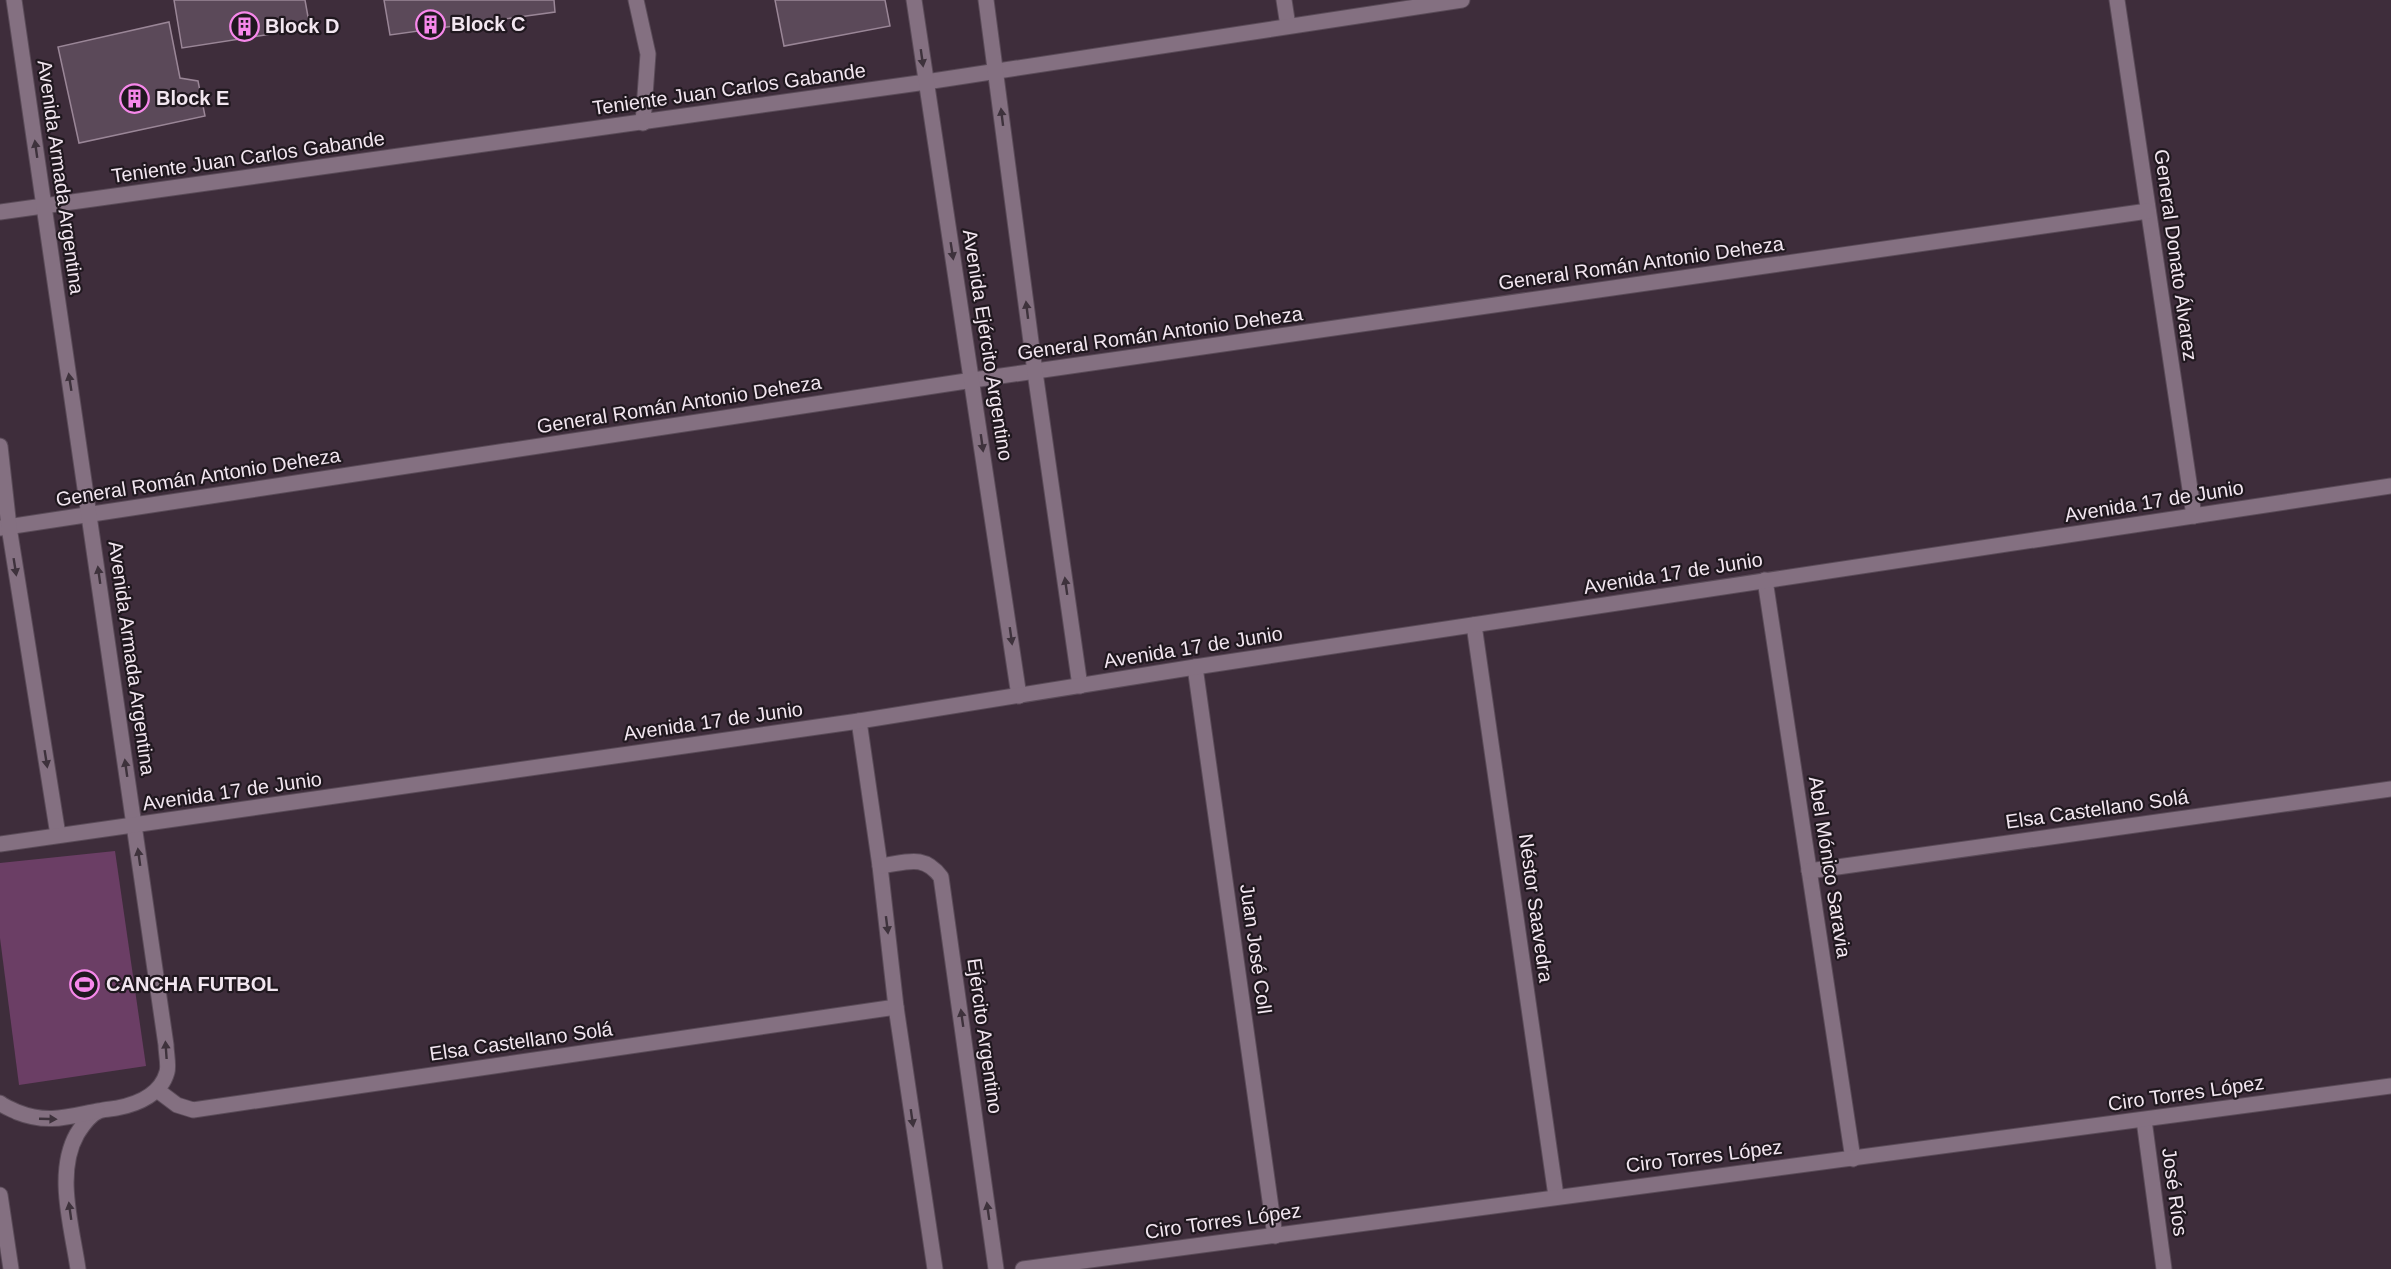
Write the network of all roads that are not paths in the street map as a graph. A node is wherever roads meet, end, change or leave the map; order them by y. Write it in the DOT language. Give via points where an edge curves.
graph roads {
  1 [pos="14,0"];
  2 [pos="636,0"];
  3 [pos="914,0"];
  4 [pos="986,0"];
  5 [pos="1284,0"];
  6 [pos="1462,0"];
  7 [pos="2117,0"];
  8 [pos="1288,26"];
  9 [pos="996,71"];
  10 [pos="926,82"];
  11 [pos="643,123"];
  12 [pos="44,207"];
  13 [pos="0,212"];
  14 [pos="2148,212"];
  15 [pos="1035,372"];
  16 [pos="973,380"];
  17 [pos="0,446"];
  18 [pos="2391,486"];
  19 [pos="90,514"];
  20 [pos="2194,516"];
  21 [pos="5,528"];
  22 [pos="1766,580"];
  23 [pos="1474,625"];
  24 [pos="1195,667"];
  25 [pos="1080,686"];
  26 [pos="1019,696"];
  27 [pos="859,721"];
  28 [pos="2391,789"];
  29 [pos="134,826"];
  30 [pos="58,835"];
  31 [pos="0,844"];
  32 [pos="880,866"];
  33 [pos="1809,871"];
  34 [pos="896,1006"];
  35 [pos="2391,1086"];
  36 [pos="157,1090"];
  37 [pos="0,1103"];
  38 [pos="98,1111"];
  39 [pos="2144,1120"];
  40 [pos="1853,1159"];
  41 [pos="0,1195"];
  42 [pos="1556,1196"];
  43 [pos="1275,1236"];
  44 [pos="11,1269"];
  45 [pos="78,1269"];
  46 [pos="935,1269"];
  47 [pos="996,1269"];
  48 [pos="1023,1269"];
  49 [pos="2164,1269"];
  12 -- 1 [label="street, Avenida Armada Argentina, one-way"];
  2 -- 11 [label="street" via="648,54"];
  3 -- 10 [label="street, Avenida Ejército Argentino, one-way"];
  4 -- 9 [label="street, Avenida Ejército Argentino"];
  5 -- 8 [label="street"];
  6 -- 8 [label="street, Teniente Juan Carlos Gabande"];
  7 -- 14 [label="street, General Donato Álvarez"];
  8 -- 9 [label="street, Teniente Juan Carlos Gabande"];
  9 -- 10 [label="street, Teniente Juan Carlos Gabande"];
  15 -- 9 [label="street, Avenida Ejército Argentino, one-way"];
  10 -- 11 [label="street, Teniente Juan Carlos Gabande"];
  10 -- 16 [label="street, Avenida Ejército Argentino, one-way"];
  11 -- 12 [label="street, Teniente Juan Carlos Gabande"];
  12 -- 13 [label="street, Teniente Juan Carlos Gabande"];
  19 -- 12 [label="street, Avenida Armada Argentina, one-way"];
  14 -- 15 [label="street, General Román Antonio Deheza"];
  14 -- 20 [label="street, General Donato Álvarez"];
  15 -- 16 [label="street, General Román Antonio Deheza"];
  25 -- 15 [label="street, Avenida Ejército Argentino, one-way"];
  16 -- 19 [label="street, General Román Antonio Deheza"];
  16 -- 26 [label="street, Avenida Ejército Argentino, one-way"];
  17 -- 21 [label="street"];
  18 -- 20 [label="street, Avenida 17 de Junio"];
  19 -- 21 [label="street, General Román Antonio Deheza"];
  29 -- 19 [label="street, Avenida Armada Argentina, one-way"];
  20 -- 22 [label="street, Avenida 17 de Junio"];
  21 -- 30 [label="street, one-way"];
  22 -- 23 [label="street, Avenida 17 de Junio"];
  22 -- 33 [label="street, Abel Mónico Saravia"];
  23 -- 24 [label="street, Avenida 17 de Junio"];
  23 -- 42 [label="street, Néstor Saavedra"];
  24 -- 25 [label="street, Avenida 17 de Junio"];
  24 -- 43 [label="street, Juan José Coll"];
  25 -- 26 [label="street, Avenida 17 de Junio"];
  26 -- 27 [label="street, Avenida 17 de Junio"];
  27 -- 29 [label="street, Avenida 17 de Junio"];
  27 -- 32 [label="street"];
  28 -- 33 [label="street, Elsa Castellano Solá"];
  29 -- 30 [label="street, Avenida 17 de Junio"];
  36 -- 29 [label="street, Avenida Armada Argentina, one-way" via="167,1071 166,1045"];
  30 -- 31 [label="street, Avenida 17 de Junio"];
  32 -- 34 [label="street, one-way"];
  47 -- 32 [label="street, Ejército Argentino, one-way" via="941,877 933,866 920,861"];
  33 -- 40 [label="street, Abel Mónico Saravia"];
  34 -- 36 [label="street, Elsa Castellano Solá" via="193,1110 177,1105"];
  34 -- 46 [label="street, one-way"];
  35 -- 39 [label="street, Ciro Torres López"];
  36 -- 38 [label="street" via="141,1101"];
  37 -- 38 [label="street, one-way" via="32,1118 52,1120"];
  45 -- 38 [label="street, one-way" via="66,1186 69,1161 76,1136"];
  39 -- 40 [label="street, Ciro Torres López"];
  39 -- 49 [label="street, José Ríos"];
  40 -- 42 [label="street, Ciro Torres López"];
  41 -- 44 [label="street"];
  42 -- 43 [label="street, Ciro Torres López"];
  43 -- 48 [label="street, Ciro Torres López"];
}
